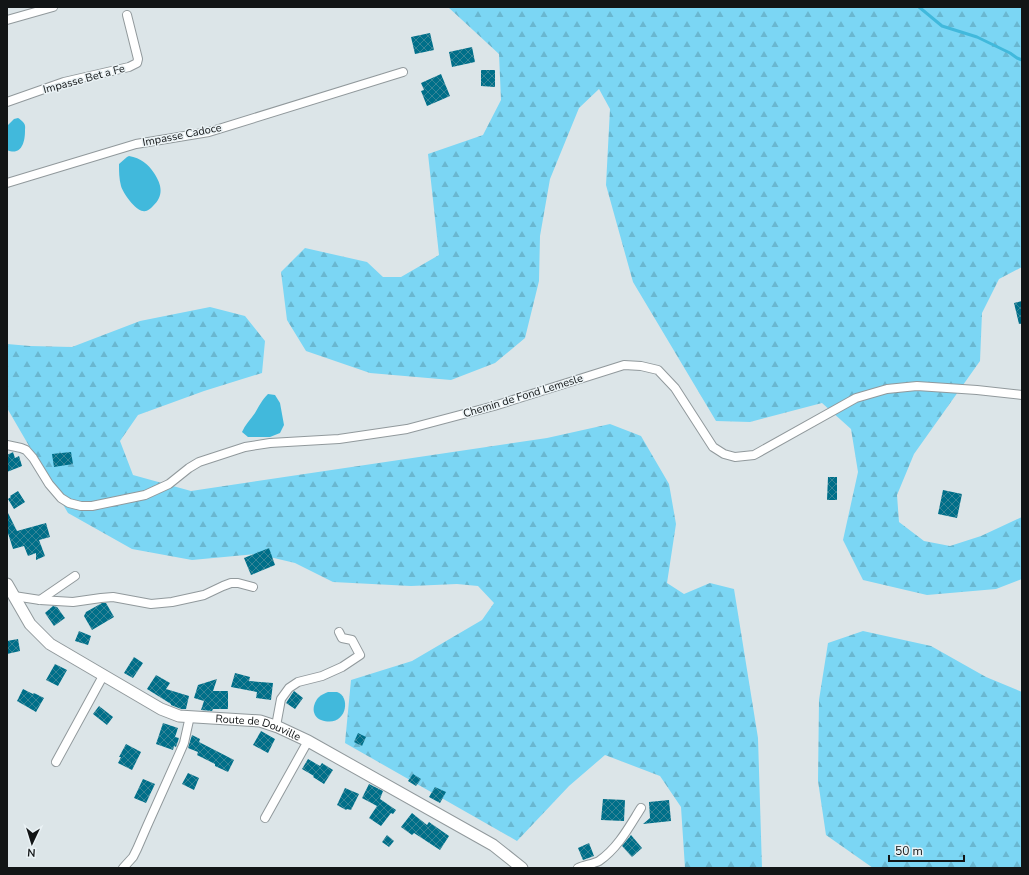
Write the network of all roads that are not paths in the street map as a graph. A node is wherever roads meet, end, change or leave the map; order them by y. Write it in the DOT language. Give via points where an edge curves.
graph roads {
  1 [pos="53,7"];
  2 [pos="127,15"];
  3 [pos="7,20"];
  4 [pos="403,72"];
  5 [pos="7,102"];
  6 [pos="7,183"];
  7 [pos="1022,395"];
  8 [pos="7,445"];
  9 [pos="75,576"];
  10 [pos="7,584"];
  11 [pos="253,587"];
  12 [pos="14,596"];
  13 [pos="40,600"];
  14 [pos="339,632"];
  15 [pos="103,676"];
  16 [pos="190,716"];
  17 [pos="276,726"];
  18 [pos="308,741"];
  19 [pos="56,762"];
  20 [pos="641,808"];
  21 [pos="265,818"];
  22 [pos="123,868"];
  23 [pos="522,868"];
  24 [pos="578,868"];
  1 -- 3 [label="street"];
  2 -- 5 [label="street, Impasse Bet a Fe" via="137,64 64,82"];
  4 -- 6 [label="street, Impasse Cadoce" via="209,132 136,144"];
  7 -- 8 [label="street, Chemin de Fond Lemesle" via="917,386 887,390 856,398 754,455 735,457 713,447 675,388 658,370 624,365 494,406 407,428 339,439 245,447 199,462 169,484 145,495 92,506 69,503 61,498 26,450"];
  9 -- 13 [label="street"];
  10 -- 12 [label="main road, Route de Douville"];
  11 -- 13 [label="street" via="231,583 204,595 152,604 113,597 73,602"];
  12 -- 13 [label="street"];
  12 -- 15 [label="main road, Route de Douville" via="30,624 50,644"];
  14 -- 17 [label="street" via="342,638 352,640 360,655 342,667 322,676 298,682 289,688 281,699"];
  15 -- 16 [label="main road, Route de Douville" via="161,709 179,716"];
  15 -- 19 [label="street"];
  16 -- 17 [label="main road, Route de Douville" via="260,721"];
  16 -- 22 [label="street" via="184,744 137,849"];
  17 -- 18 [label="main road, Route de Douville"];
  18 -- 21 [label="street"];
  18 -- 23 [label="main road, Route de Douville" via="493,845"];
  20 -- 24 [label="street" via="608,854 597,862"];
}
